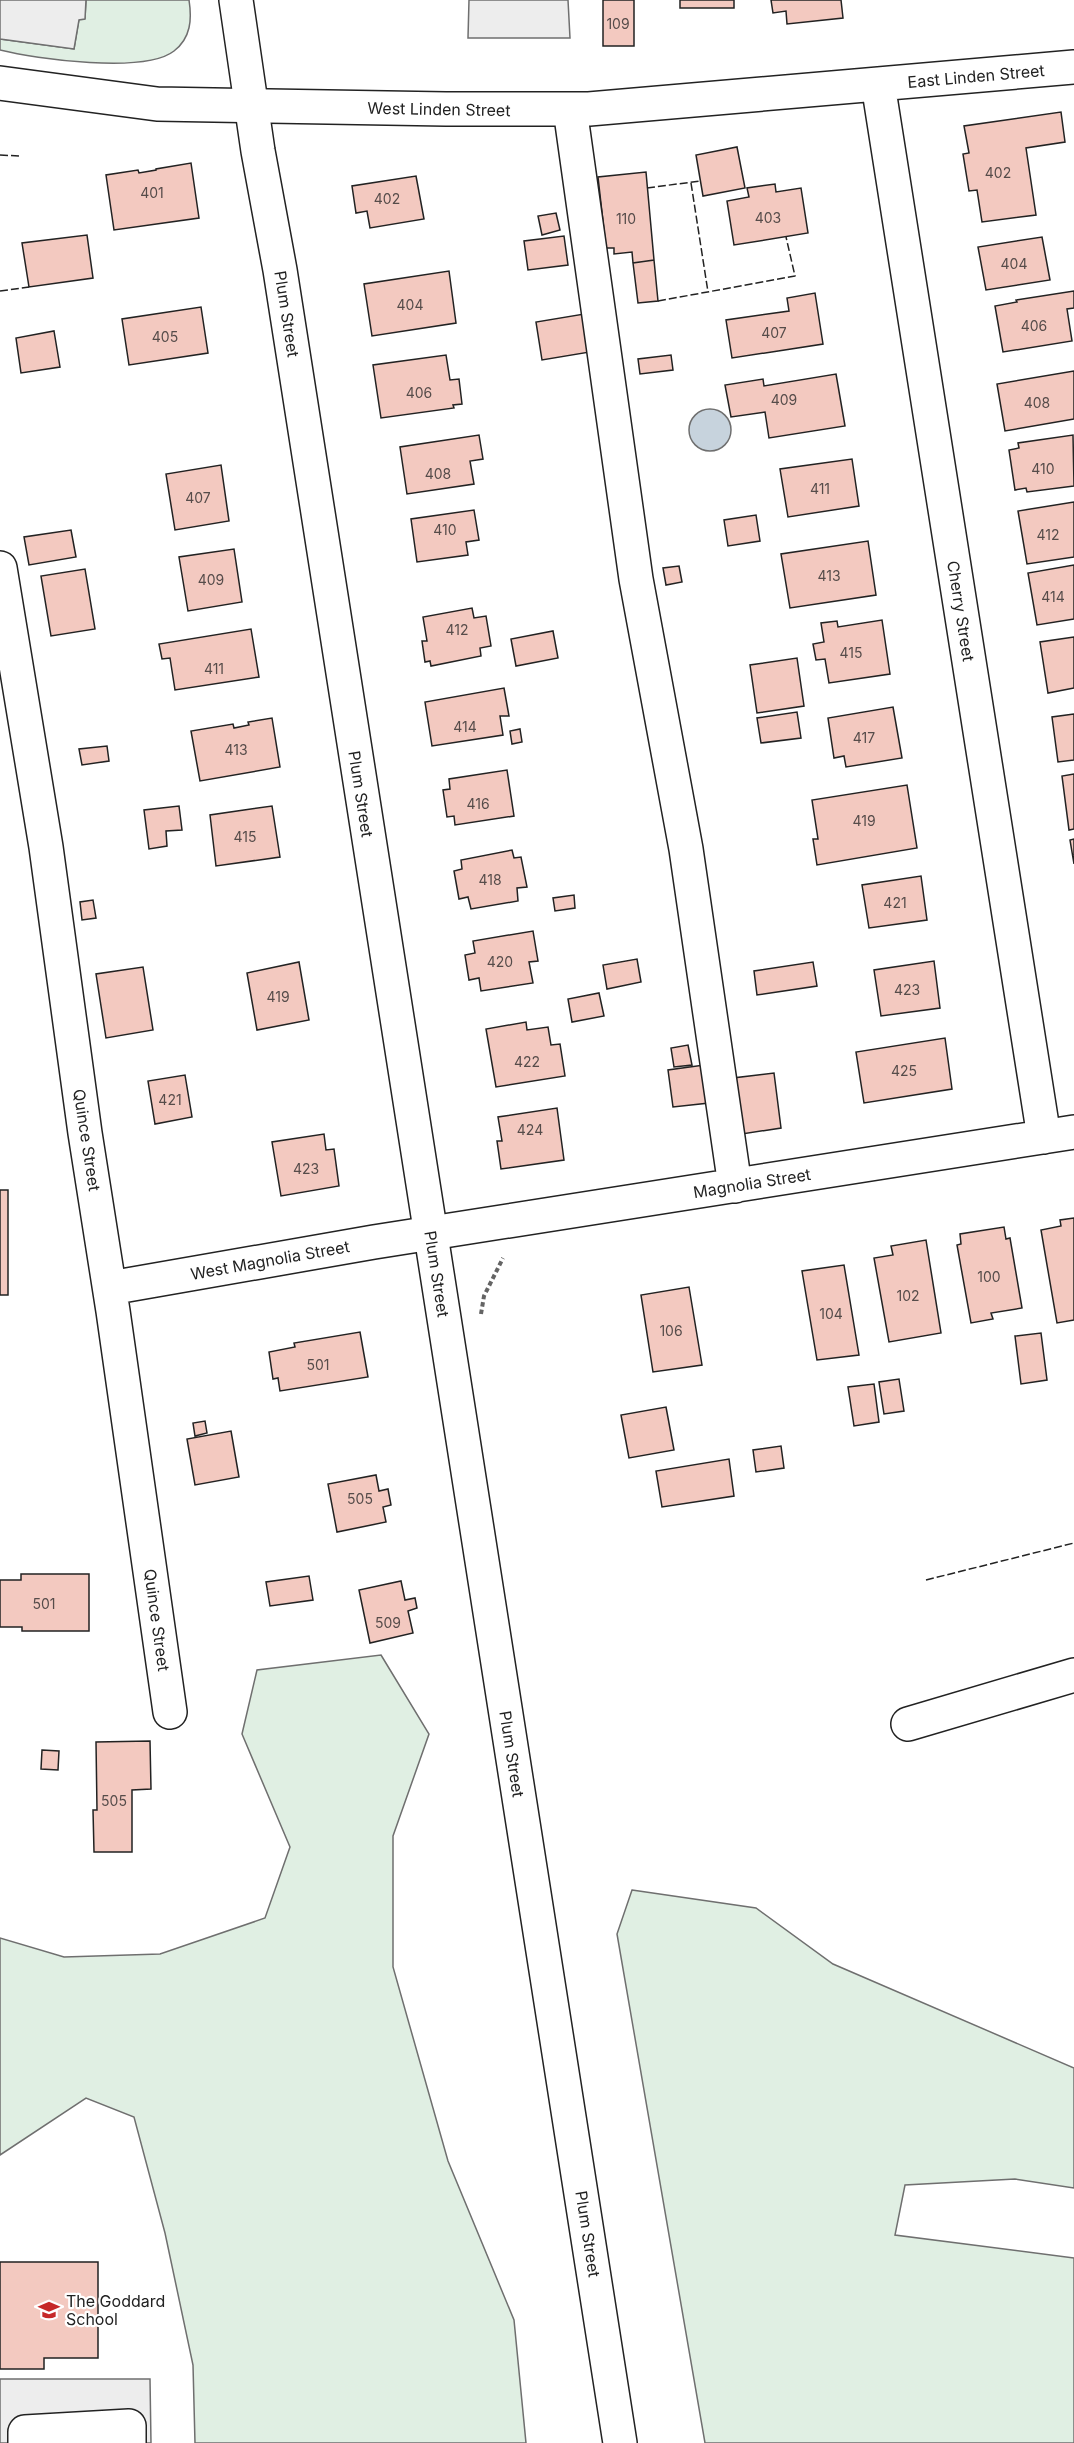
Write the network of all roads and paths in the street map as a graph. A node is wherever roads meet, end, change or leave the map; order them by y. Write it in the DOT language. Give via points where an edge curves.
graph roads {
  1 [pos="236,0"];
  2 [pos="1074,67"];
  3 [pos="0,83"];
  4 [pos="878,84"];
  5 [pos="251,106"];
  6 [pos="570,109"];
  7 [pos="0,568"];
  8 [pos="1059,1134"];
  9 [pos="735,1186"];
  10 [pos="430,1233"];
  11 [pos="510,1254"];
  12 [pos="110,1288"];
  13 [pos="481,1316"];
  14 [pos="1074,1675"];
  15 [pos="170,1712"];
  16 [pos="908,1724"];
  17 [pos="26,2443"];
  18 [pos="129,2443"];
  19 [pos="620,2443"];
  1 -- 5 [label="street, Plum Street"];
  2 -- 4 [label="street, East Linden Street"];
  3 -- 5 [label="street, West Linden Street" via="157,104"];
  4 -- 6 [label="street, West Linden Street"];
  4 -- 8 [label="street, Cherry Street"];
  5 -- 6 [label="street, West Linden Street"];
  5 -- 10 [label="street, Plum Street"];
  6 -- 9 [label="street" via="636,579 686,849"];
  7 -- 12 [label="street, Quince Street" via="46,847"];
  8 -- 9 [label="street, Magnolia Street"];
  9 -- 10 [label="street, Magnolia Street"];
  10 -- 12 [label="street, West Magnolia Street"];
  10 -- 19 [label="street, Plum Street"];
  11 -- 13 [label="path" via="501,1259 483,1296"];
  12 -- 15 [label="street, Quince Street"];
  14 -- 16 [label="street"];
  17 -- 18 [label="street" via="25,2432 129,2426"];
}
